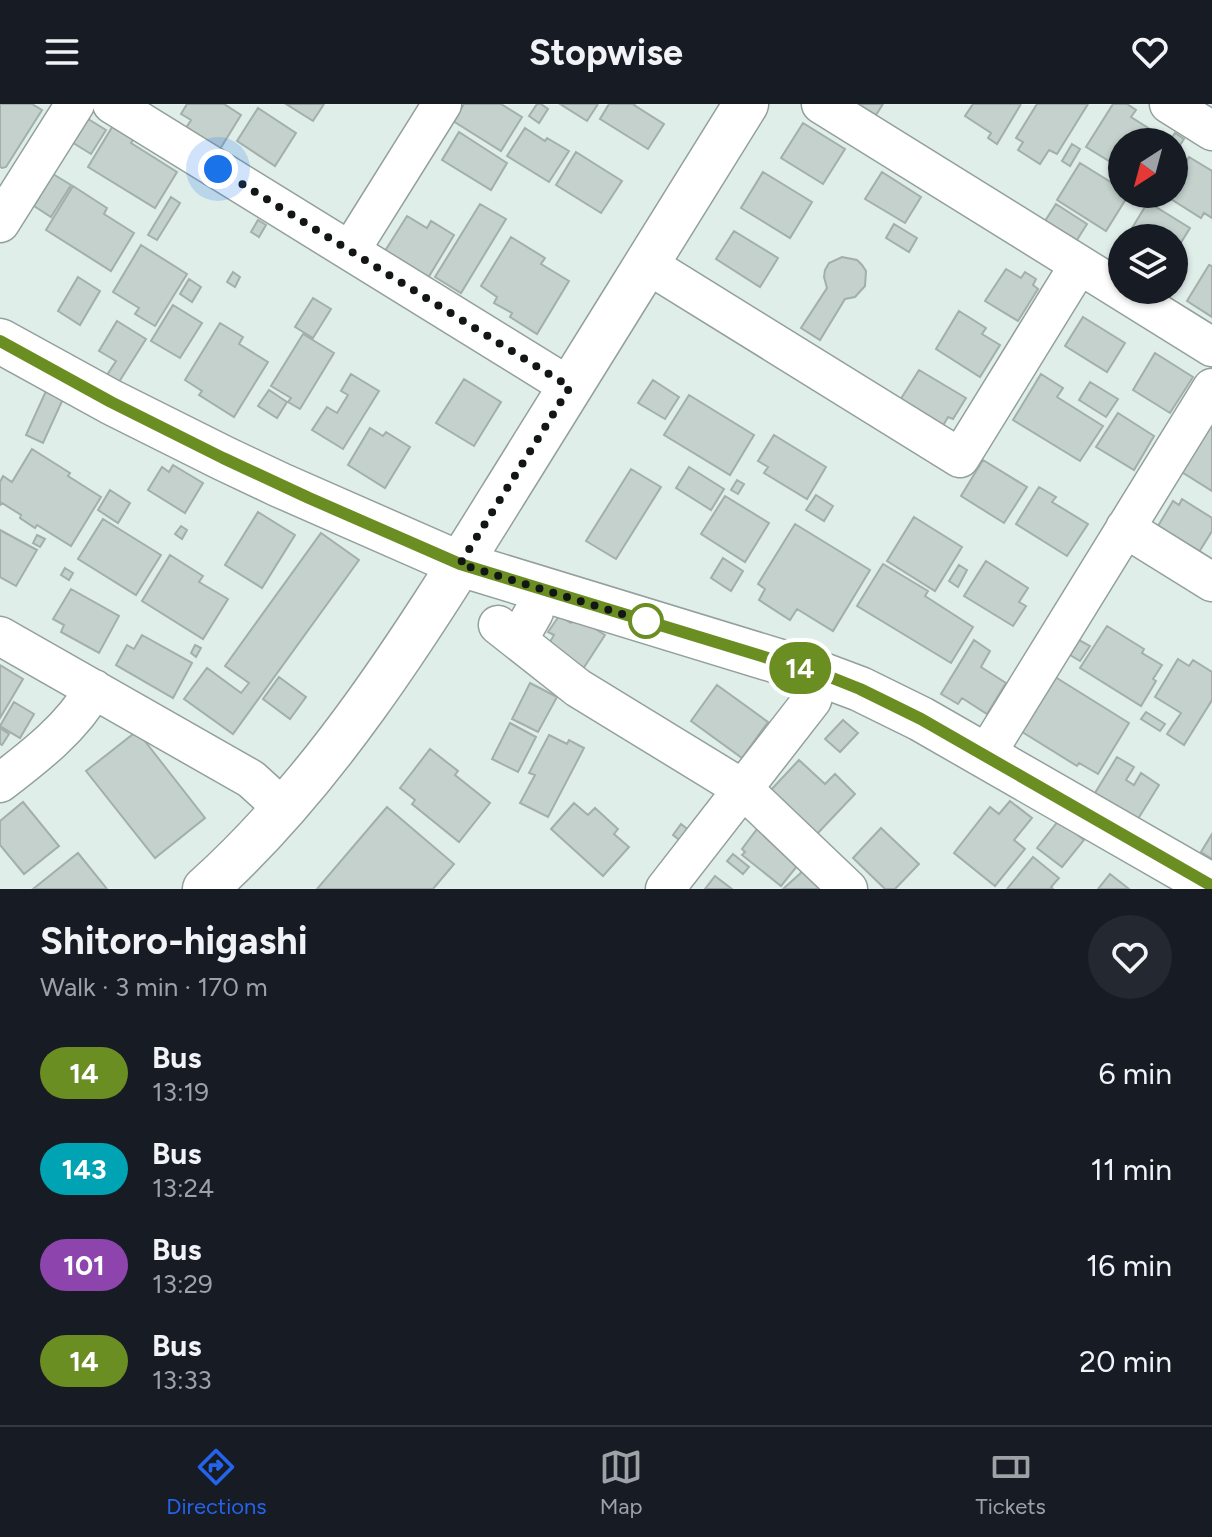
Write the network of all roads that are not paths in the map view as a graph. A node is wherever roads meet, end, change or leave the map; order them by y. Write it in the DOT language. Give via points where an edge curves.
graph roads {
  1 [pos="75,104"];
  2 [pos="112,104"];
  3 [pos="442,104"];
  4 [pos="746,104"];
  5 [pos="821,104"];
  6 [pos="1169,104"];
  7 [pos="1212,131"];
  8 [pos="0,223"];
  9 [pos="350,251"];
  10 [pos="647,264"];
  11 [pos="1079,265"];
  12 [pos="0,341"];
  13 [pos="1212,347"];
  14 [pos="570,387"];
  15 [pos="1212,388"];
  16 [pos="1125,528"];
  17 [pos="460,564"];
  18 [pos="1212,582"];
  19 [pos="517,626"];
  20 [pos="0,636"];
  21 [pos="820,674"];
  22 [pos="94,689"];
  23 [pos="985,756"];
  24 [pos="0,783"];
  25 [pos="743,789"];
  26 [pos="284,809"];
  27 [pos="1212,886"];
  28 [pos="205,889"];
  29 [pos="665,889"];
  30 [pos="848,889"];
  1 -- 8 [label="street"];
  2 -- 9 [label="street"];
  3 -- 9 [label="street"];
  4 -- 10 [label="street"];
  5 -- 11 [label="street"];
  6 -- 7 [label="street"];
  9 -- 14 [label="street"];
  10 -- 11 [label="street" via="960,458"];
  10 -- 14 [label="street"];
  11 -- 13 [label="street"];
  12 -- 17 [label="street" via="223,458"];
  14 -- 17 [label="street"];
  15 -- 16 [label="street"];
  16 -- 18 [label="street"];
  16 -- 23 [label="street"];
  17 -- 21 [label="street"];
  17 -- 26 [label="street" via="357,718"];
  19 -- 25 [label="street" via="578,688"];
  20 -- 22 [label="street"];
  21 -- 23 [label="street" via="891,704"];
  21 -- 25 [label="street" via="812,700"];
  22 -- 24 [label="street" via="83,709"];
  22 -- 26 [label="street" via="251,779"];
  23 -- 27 [label="street"];
  25 -- 29 [label="street"];
  25 -- 30 [label="street"];
  26 -- 28 [label="street"];
}
